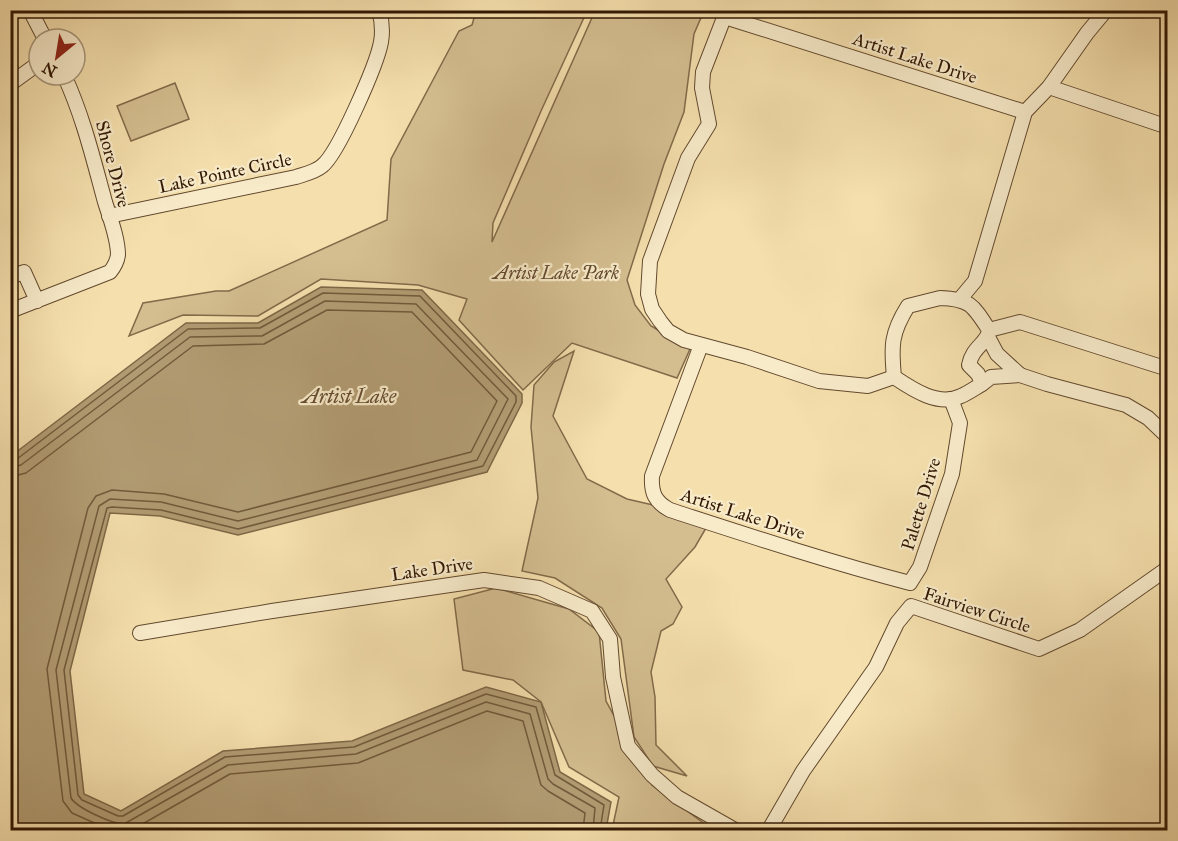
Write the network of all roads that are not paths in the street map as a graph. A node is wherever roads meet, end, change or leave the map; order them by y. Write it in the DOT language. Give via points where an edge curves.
graph roads {
  1 [pos="30,10"];
  2 [pos="379,10"];
  3 [pos="1106,10"];
  4 [pos="726,14"];
  5 [pos="39,27"];
  6 [pos="27,72"];
  7 [pos="10,84"];
  8 [pos="70,87"];
  9 [pos="1050,87"];
  10 [pos="1025,112"];
  11 [pos="1167,127"];
  12 [pos="109,216"];
  13 [pos="10,277"];
  14 [pos="960,299"];
  15 [pos="37,301"];
  16 [pos="10,311"];
  17 [pos="989,333"];
  18 [pos="700,345"];
  19 [pos="1167,369"];
  20 [pos="1020,375"];
  21 [pos="894,377"];
  22 [pos="982,384"];
  23 [pos="951,399"];
  24 [pos="1167,437"];
  25 [pos="1167,568"];
  26 [pos="910,583"];
  27 [pos="140,633"];
  28 [pos="735,831"];
  29 [pos="774,831"];
  1 -- 5 [label="street"];
  2 -- 12 [label="street, Lake Pointe Circle" via="382,40 378,57 339,144 322,166 296,177"];
  3 -- 9 [label="street"];
  4 -- 10 [label="street, Artist Lake Drive"];
  4 -- 18 [label="street, Artist Lake Drive" via="703,72 709,124 688,158 650,261 648,278 652,309 668,331"];
  6 -- 7 [label="street"];
  8 -- 12 [label="street, Shore Drive"];
  9 -- 10 [label="street"];
  9 -- 11 [label="street"];
  10 -- 14 [label="street" via="975,281"];
  12 -- 15 [label="street, Shore Drive" via="118,257 110,272"];
  13 -- 15 [label="street" via="24,272"];
  14 -- 17 [label="street" via="970,305"];
  14 -- 21 [label="street" via="940,298 908,306 897,324 892,346"];
  15 -- 16 [label="street"];
  17 -- 19 [label="street" via="1020,322"];
  17 -- 20 [label="street" via="997,354"];
  17 -- 22 [label="street" via="971,356 969,365"];
  18 -- 21 [label="street, Artist Lake Drive" via="819,381 868,386"];
  18 -- 26 [label="street, Artist Lake Drive" via="652,476 654,496 660,505 768,542"];
  20 -- 22 [label="street" via="991,377"];
  20 -- 24 [label="street" via="1126,405 1148,418"];
  21 -- 23 [label="street" via="928,397"];
  22 -- 23 [label="street"];
  23 -- 26 [label="street, Palette Drive" via="960,423 952,474 920,567"];
  25 -- 29 [label="street, Fairview Circle" via="1080,630 1039,649 911,606 897,623 876,667 803,771 770,828"];
  27 -- 28 [label="street, Lake Drive" via="484,580 539,588 592,611 610,639 613,677 628,746 677,797"];
}
